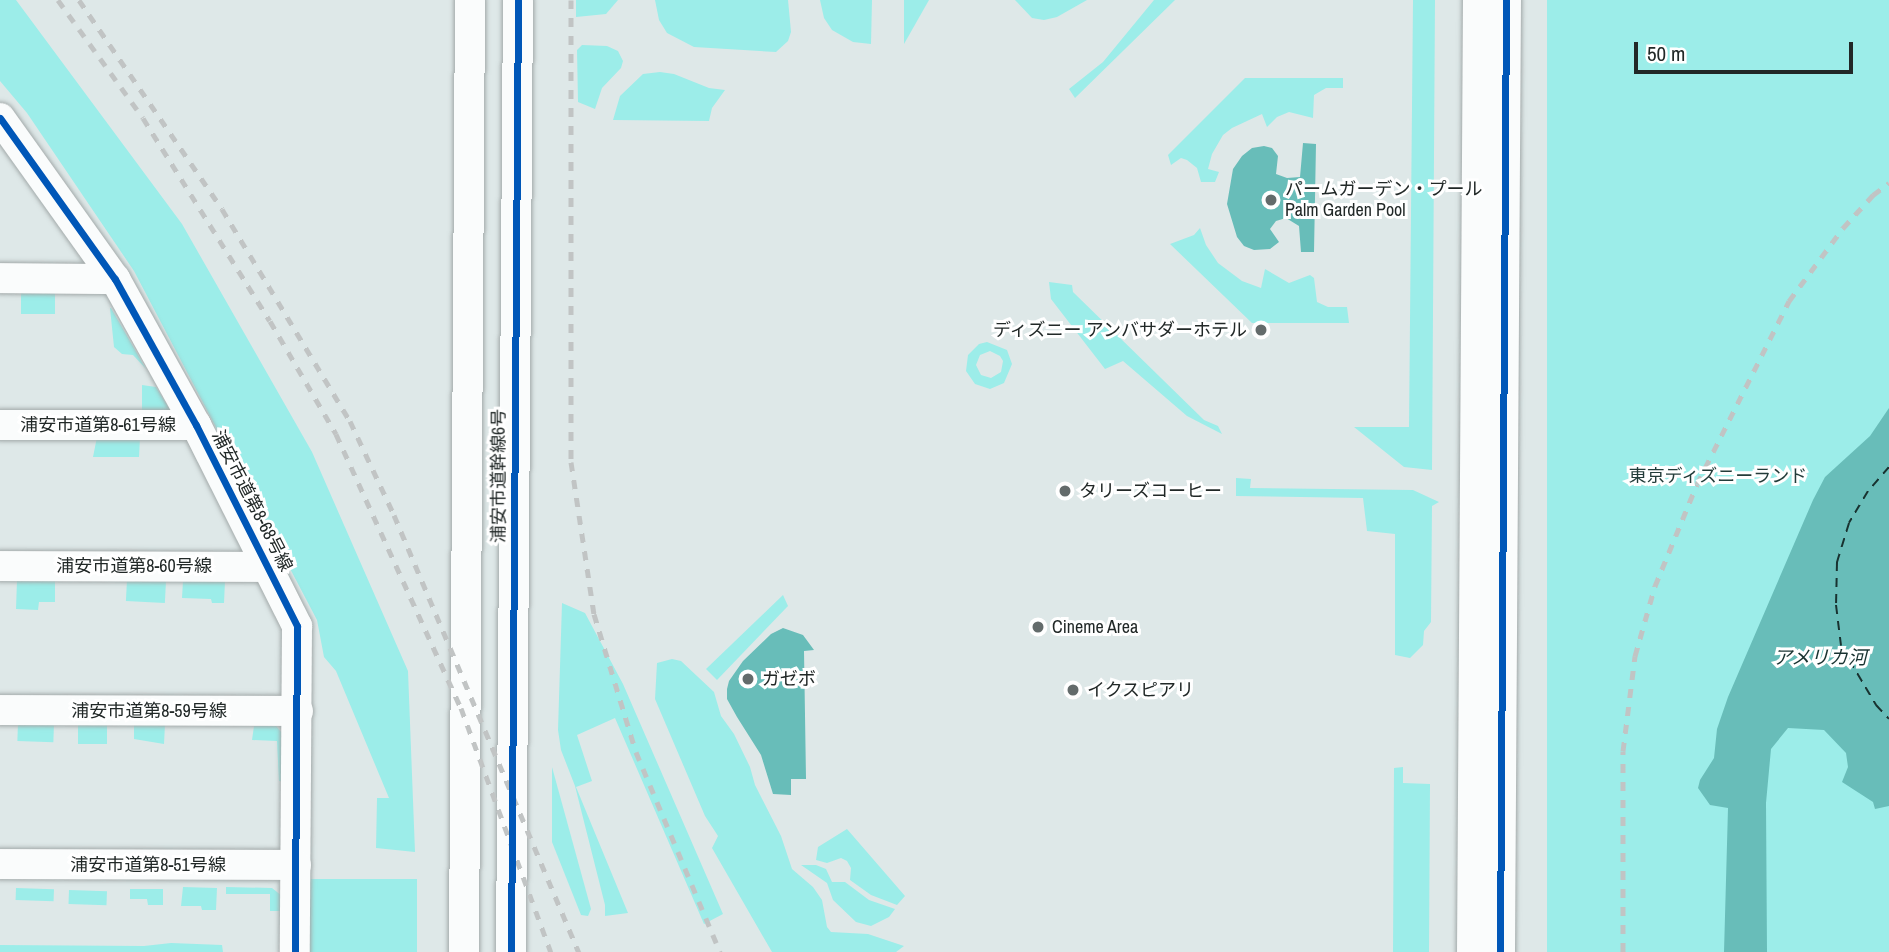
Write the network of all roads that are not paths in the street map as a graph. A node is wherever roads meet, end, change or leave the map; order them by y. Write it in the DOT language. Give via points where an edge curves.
graph roads {
  1 [pos="470,0"];
  2 [pos="519,0"];
  3 [pos="1478,0"];
  4 [pos="1506,0"];
  5 [pos="2,124"];
  6 [pos="0,278"];
  7 [pos="115,279"];
  8 [pos="0,425"];
  9 [pos="196,425"];
  10 [pos="0,566"];
  11 [pos="268,567"];
  12 [pos="0,710"];
  13 [pos="298,711"];
  14 [pos="0,864"];
  15 [pos="296,865"];
  16 [pos="295,952"];
  17 [pos="464,952"];
  18 [pos="511,952"];
  19 [pos="1472,952"];
  20 [pos="1500,952"];
  1 -- 17 [label="street, 浦安市道幹線6号"];
  2 -- 18 [label="street, 浦安市道幹線6号"];
  3 -- 19 [label="street"];
  4 -- 20 [label="street"];
  5 -- 7 [label="street, 浦安市道第8-68号線"];
  6 -- 7 [label="street"];
  7 -- 9 [label="street, 浦安市道第8-68号線"];
  8 -- 9 [label="street, 浦安市道第8-61号線"];
  9 -- 11 [label="street, 浦安市道第8-68号線"];
  10 -- 11 [label="street, 浦安市道第8-60号線"];
  11 -- 13 [label="street, 浦安市道第8-68号線" via="297,626"];
  12 -- 13 [label="street, 浦安市道第8-59号線"];
  13 -- 15 [label="street, 浦安市道第8-68号線"];
  14 -- 15 [label="street, 浦安市道第8-51号線"];
  15 -- 16 [label="street, 浦安市道第8-68号線"];
}
